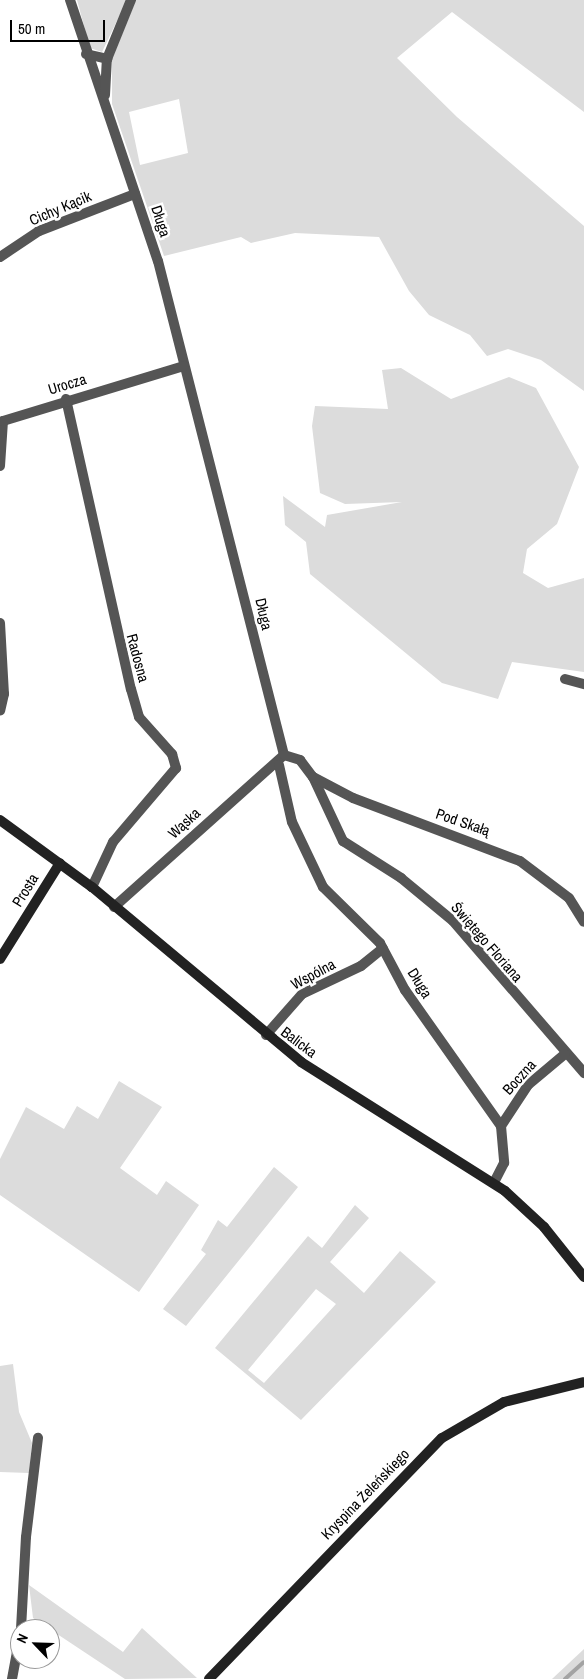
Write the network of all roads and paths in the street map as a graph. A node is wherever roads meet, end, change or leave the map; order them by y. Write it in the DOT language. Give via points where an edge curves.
graph roads {
  1 [pos="70,0"];
  2 [pos="132,0"];
  3 [pos="86,54"];
  4 [pos="108,58"];
  5 [pos="105,96"];
  6 [pos="135,194"];
  7 [pos="0,257"];
  8 [pos="184,366"];
  9 [pos="66,399"];
  10 [pos="0,466"];
  11 [pos="0,623"];
  12 [pos="565,678"];
  13 [pos="584,684"];
  14 [pos="0,710"];
  15 [pos="284,755"];
  16 [pos="278,764"];
  17 [pos="313,777"];
  18 [pos="0,820"];
  19 [pos="60,862"];
  20 [pos="92,888"];
  21 [pos="114,907"];
  22 [pos="584,922"];
  23 [pos="383,948"];
  24 [pos="0,959"];
  25 [pos="266,1035"];
  26 [pos="565,1054"];
  27 [pos="584,1073"];
  28 [pos="501,1126"];
  29 [pos="494,1183"];
  30 [pos="584,1277"];
  31 [pos="582,1385"];
  32 [pos="38,1438"];
  33 [pos="22,1619"];
  34 [pos="209,1679"];
  1 -- 3 [label="street, Długa"];
  2 -- 4 [label="street"];
  3 -- 4 [label="street"];
  3 -- 5 [label="street, Długa"];
  4 -- 5 [label="street"];
  5 -- 6 [label="street, Długa"];
  6 -- 7 [label="street, Cichy Kącik" via="39,231"];
  6 -- 8 [label="street, Długa" via="158,261"];
  8 -- 9 [label="street, Urocza"];
  8 -- 15 [label="street, Długa"];
  9 -- 10 [label="street, Urocza" via="3,421"];
  9 -- 20 [label="street, Radosna" via="139,717 172,754 176,768 113,842"];
  11 -- 14 [label="street" via="4,694"];
  12 -- 13 [label="street"];
  15 -- 16 [label="street"];
  15 -- 17 [label="street, Świętego Floriana" via="300,760"];
  16 -- 21 [label="street, Wąska" via="232,799"];
  16 -- 23 [label="street, Długa" via="292,822 318,879"];
  17 -- 22 [label="street, Pod Skałą" via="353,798 520,861 568,898"];
  17 -- 26 [label="street, Świętego Floriana" via="344,842 401,878 453,921"];
  18 -- 19 [label="main road, Balicka"];
  19 -- 20 [label="main road, Balicka"];
  19 -- 24 [label="main road, Prosta"];
  20 -- 21 [label="main road, Balicka"];
  21 -- 25 [label="main road, Balicka"];
  23 -- 25 [label="street, Wspólna" via="361,966 302,994"];
  23 -- 28 [label="street, Długa" via="405,990"];
  25 -- 29 [label="main road, Balicka" via="336,1087"];
  26 -- 27 [label="street, Świętego Floriana"];
  26 -- 28 [label="street, Boczna" via="528,1086"];
  28 -- 29 [label="street" via="504,1163"];
  29 -- 30 [label="main road, Balicka" via="527,1209"];
  31 -- 34 [label="main road, Kryspina Żeleńskiego" via="504,1402 454,1429"];
  32 -- 33 [label="street" via="26,1537"];
}
